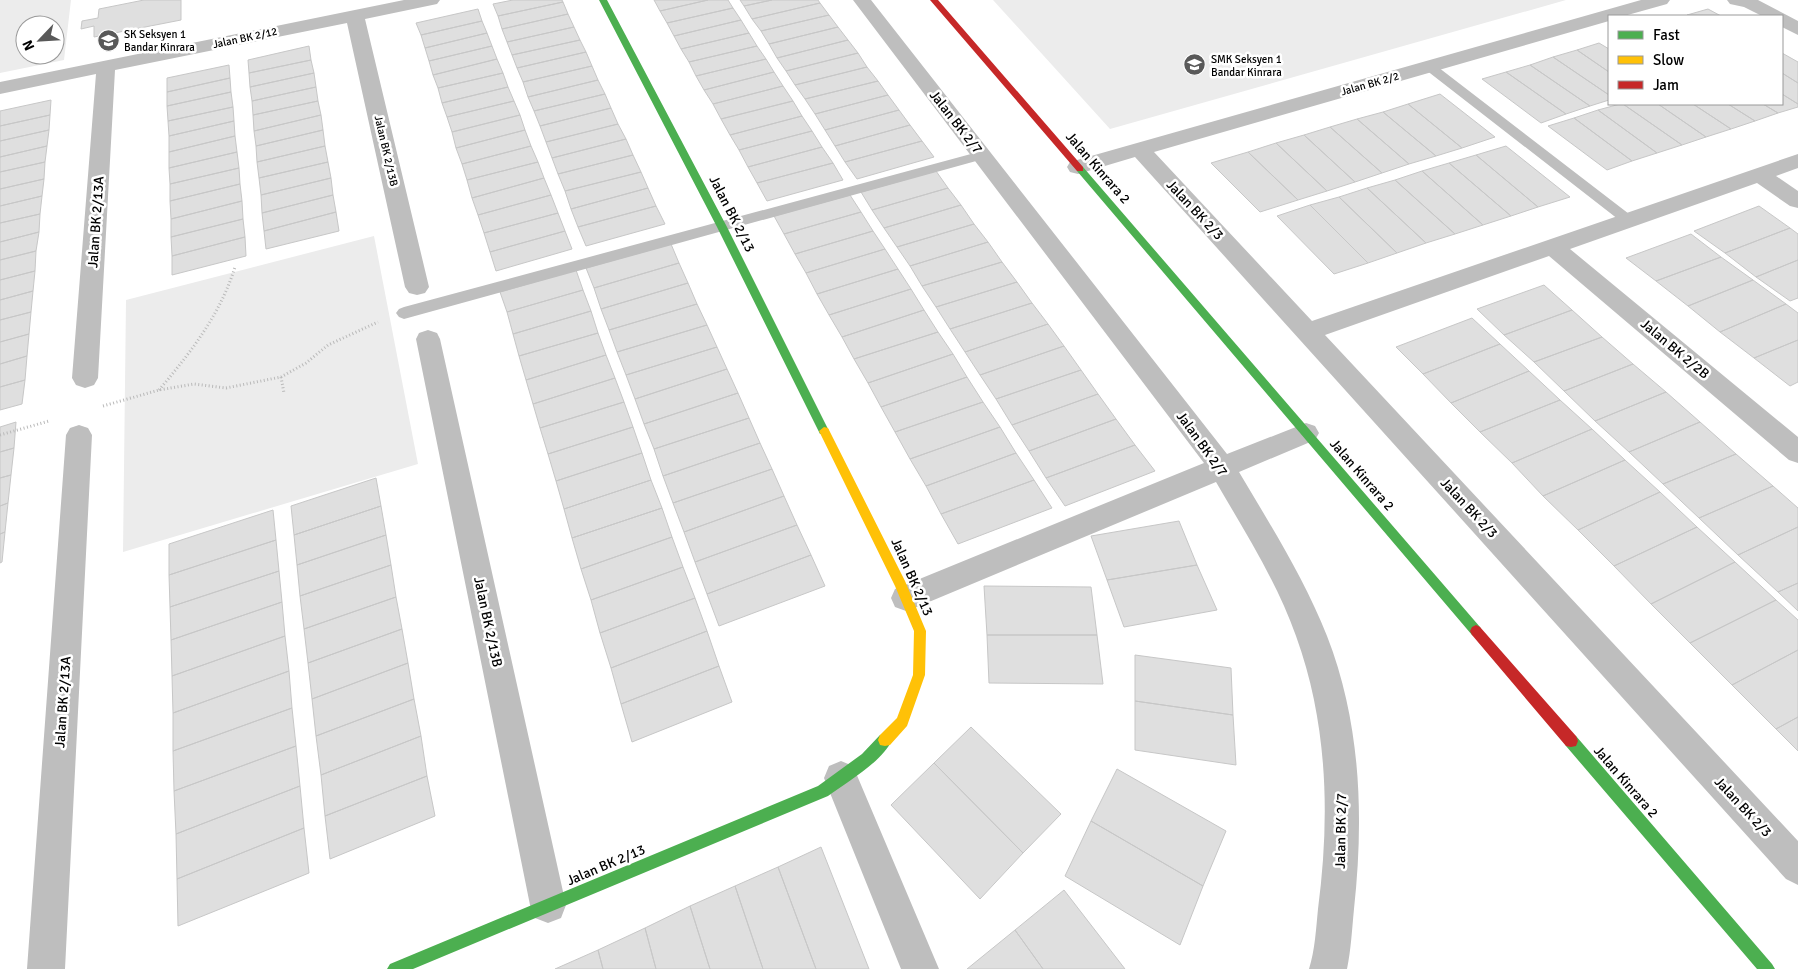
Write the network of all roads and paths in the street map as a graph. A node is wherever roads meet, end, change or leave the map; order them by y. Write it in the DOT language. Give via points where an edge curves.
graph roads {
  1 [pos="431,0"];
  2 [pos="603,0"];
  3 [pos="862,0"];
  4 [pos="934,0"];
  5 [pos="1661,0"];
  6 [pos="1743,2"];
  7 [pos="1608,15"];
  8 [pos="1608,15"];
  9 [pos="1773,15"];
  10 [pos="355,16"];
  11 [pos="1783,21"];
  12 [pos="1798,29"];
  13 [pos="106,66"];
  14 [pos="1430,66"];
  15 [pos="0,88"];
  16 [pos="1140,150"];
  17 [pos="982,155"];
  18 [pos="1798,161"];
  19 [pos="1078,167"];
  20 [pos="1759,174"];
  21 [pos="1798,201"];
  22 [pos="1628,220"];
  23 [pos="722,227"];
  24 [pos="1552,246"];
  25 [pos="235,267"];
  26 [pos="417,287"];
  27 [pos="404,313"];
  28 [pos="1307,332"];
  29 [pos="428,339"];
  30 [pos="281,377"];
  31 [pos="85,378"];
  32 [pos="159,390"];
  33 [pos="284,393"];
  34 [pos="108,404"];
  35 [pos="1306,432"];
  36 [pos="79,435"];
  37 [pos="1798,452"];
  38 [pos="1222,467"];
  39 [pos="906,598"];
  40 [pos="841,778"];
  41 [pos="1798,867"];
  42 [pos="548,905"];
  43 [pos="46,969"];
  44 [pos="395,969"];
  45 [pos="920,969"];
  46 [pos="1328,969"];
  47 [pos="1767,969"];
  1 -- 10 [label="street, Jalan BK 2/12"];
  2 -- 23 [label="street, Jalan BK 2/13"];
  3 -- 17 [label="street, Jalan BK 2/7"];
  4 -- 19 [label="street, Jalan Kinrara 2"];
  5 -- 7 [label="street, Jalan BK 2/2"];
  6 -- 9 [label="street"];
  8 -- 14 [label="street, Jalan BK 2/2"];
  10 -- 13 [label="street, Jalan BK 2/12"];
  10 -- 26 [label="street, Jalan BK 2/13B"];
  11 -- 12 [label="street"];
  13 -- 15 [label="street, Jalan BK 2/12"];
  13 -- 31 [label="street, Jalan BK 2/13A"];
  14 -- 16 [label="street, Jalan BK 2/2"];
  14 -- 22 [label="lane"];
  16 -- 19 [label="street, Jalan BK 2/2"];
  16 -- 28 [label="street, Jalan BK 2/3"];
  17 -- 23 [label="lane"];
  17 -- 38 [label="street, Jalan BK 2/7"];
  18 -- 20 [label="street"];
  19 -- 35 [label="street, Jalan Kinrara 2"];
  20 -- 21 [label="street"];
  20 -- 22 [label="street"];
  22 -- 24 [label="street"];
  23 -- 27 [label="lane"];
  23 -- 39 [label="street, Jalan BK 2/13"];
  24 -- 28 [label="street"];
  24 -- 37 [label="street, Jalan BK 2/2B"];
  25 -- 32 [label="path" via="231,284 205,333"];
  27 -- 30 [label="path" via="328,345"];
  28 -- 41 [label="street, Jalan BK 2/3"];
  29 -- 42 [label="street, Jalan BK 2/13B"];
  30 -- 32 [label="path" via="226,388 194,384"];
  30 -- 33 [label="path"];
  32 -- 34 [label="path"];
  35 -- 38 [label="street"];
  35 -- 47 [label="street, Jalan Kinrara 2"];
  36 -- 43 [label="street, Jalan BK 2/13A"];
  38 -- 39 [label="street"];
  38 -- 46 [label="street, Jalan BK 2/7" via="1287,579 1312,638 1333,709 1342,781 1341,867"];
  39 -- 40 [label="street, Jalan BK 2/13" via="920,631 919,675 902,722 866,759"];
  40 -- 42 [label="street, Jalan BK 2/13" via="823,790"];
  40 -- 45 [label="street"];
  42 -- 44 [label="street, Jalan BK 2/13"];
}
